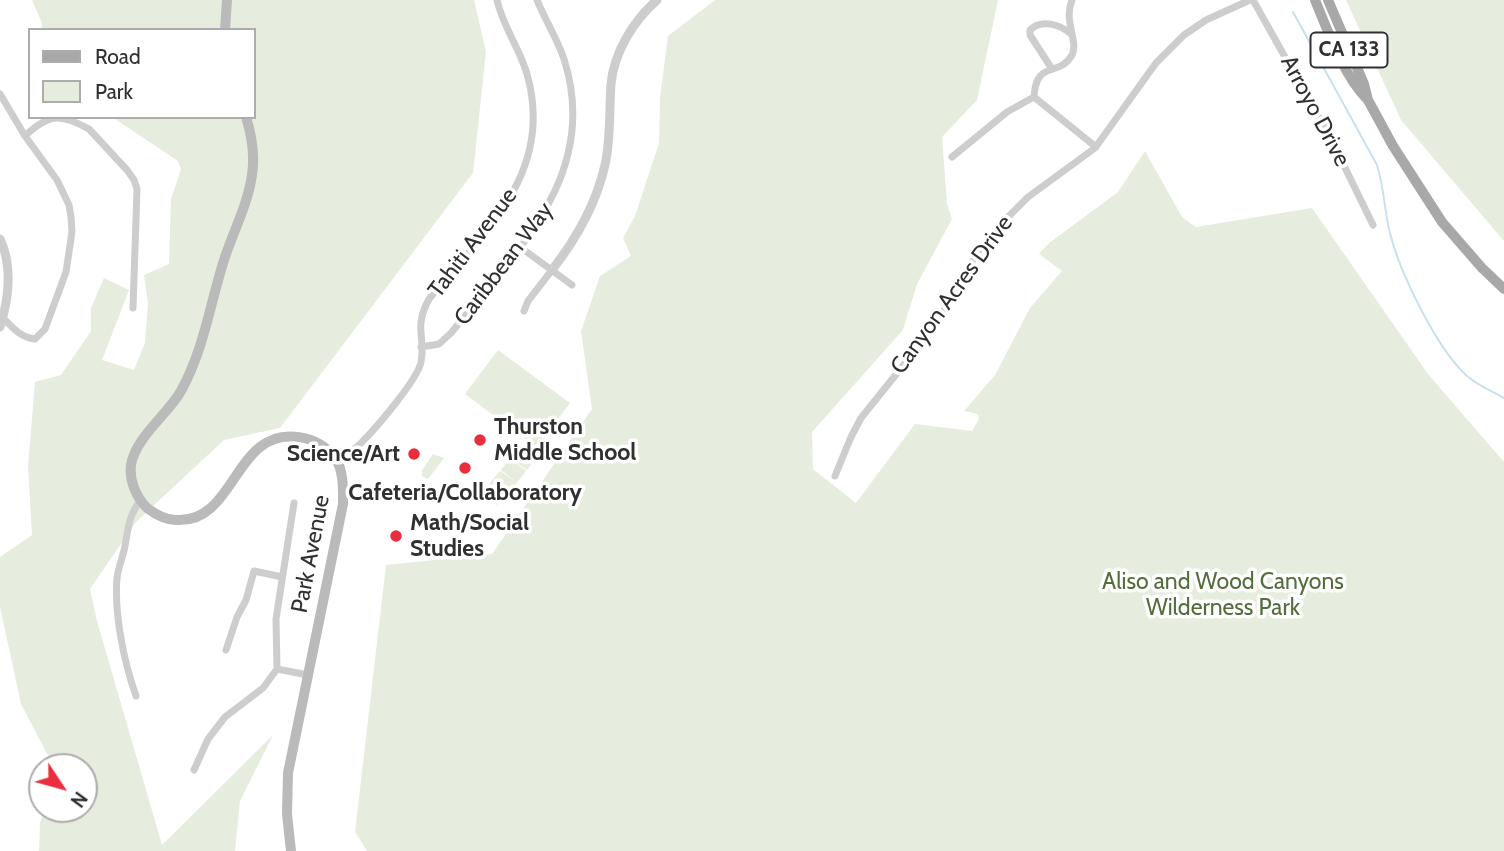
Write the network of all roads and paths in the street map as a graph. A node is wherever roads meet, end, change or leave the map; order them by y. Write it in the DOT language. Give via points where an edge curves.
graph roads {
  1 [pos="227,0"];
  2 [pos="496,0"];
  3 [pos="537,0"];
  4 [pos="657,0"];
  5 [pos="1072,0"];
  6 [pos="1252,0"];
  7 [pos="1315,0"];
  8 [pos="1328,0"];
  9 [pos="646,4"];
  10 [pos="225,28"];
  11 [pos="1071,34"];
  12 [pos="1052,69"];
  13 [pos="0,94"];
  14 [pos="1034,97"];
  15 [pos="1368,100"];
  16 [pos="45,119"];
  17 [pos="73,119"];
  18 [pos="247,119"];
  19 [pos="25,136"];
  20 [pos="1096,147"];
  21 [pos="952,158"];
  22 [pos="1373,225"];
  23 [pos="0,239"];
  24 [pos="520,247"];
  25 [pos="552,270"];
  26 [pos="572,285"];
  27 [pos="1504,289"];
  28 [pos="133,308"];
  29 [pos="524,311"];
  30 [pos="1,322"];
  31 [pos="421,347"];
  32 [pos="337,460"];
  33 [pos="835,476"];
  34 [pos="140,501"];
  35 [pos="294,503"];
  36 [pos="282,577"];
  37 [pos="226,650"];
  38 [pos="277,669"];
  39 [pos="308,675"];
  40 [pos="136,696"];
  41 [pos="194,770"];
  42 [pos="291,851"];
  1 -- 10 [label="main road"];
  2 -- 31 [label="street, Tahiti Avenue" via="531,88 530,153 506,205 429,299 420,323"];
  3 -- 24 [label="street, Caribbean Way" via="564,60 572,127 553,199"];
  4 -- 9 [label="street"];
  5 -- 11 [label="street" via="1067,16"];
  6 -- 20 [label="street, Canyon Acres Drive" via="1206,20 1172,46"];
  6 -- 22 [label="street, Arroyo Drive" via="1331,139"];
  7 -- 15 [label="main road, CA 133" via="1357,89"];
  8 -- 15 [label="main road, CA 133"];
  9 -- 25 [label="street" via="616,61 609,146 598,192 580,231"];
  11 -- 12 [label="street" via="1074,49 1070,57"];
  11 -- 12 [label="street" via="1056,25 1031,27 1030,35"];
  12 -- 14 [label="street" via="1038,77"];
  13 -- 19 [label="street"];
  14 -- 20 [label="street"];
  14 -- 21 [label="street" via="1007,112"];
  15 -- 27 [label="main road, CA 133" via="1442,222"];
  16 -- 19 [label="street"];
  17 -- 28 [label="street" via="89,129 134,180"];
  18 -- 34 [label="main road" via="253,159 248,191 194,364 178,396 133,457 131,477"];
  19 -- 30 [label="street" via="69,205 70,248 52,315 36,340"];
  20 -- 33 [label="street, Canyon Acres Drive" via="1017,205 979,250 935,326 861,418"];
  23 -- 30 [label="street" via="9,267"];
  24 -- 25 [label="street"];
  24 -- 31 [label="street, Caribbean Way" via="452,333 439,344"];
  25 -- 26 [label="street"];
  25 -- 29 [label="street"];
  31 -- 32 [label="street, Tahiti Avenue" via="421,363 414,378 362,443"];
  32 -- 34 [label="main road" via="315,440 285,437 257,449 217,503 200,516 170,520"];
  32 -- 39 [label="main road, Park Avenue" via="343,504"];
  34 -- 40 [label="street" via="129,523 117,578 124,654"];
  35 -- 36 [label="street"];
  36 -- 37 [label="street" via="254,571"];
  36 -- 38 [label="street" via="276,619"];
  38 -- 39 [label="street"];
  38 -- 41 [label="street" via="262,688 225,718 208,739"];
  39 -- 42 [label="main road, Park Avenue" via="288,773"];
}
